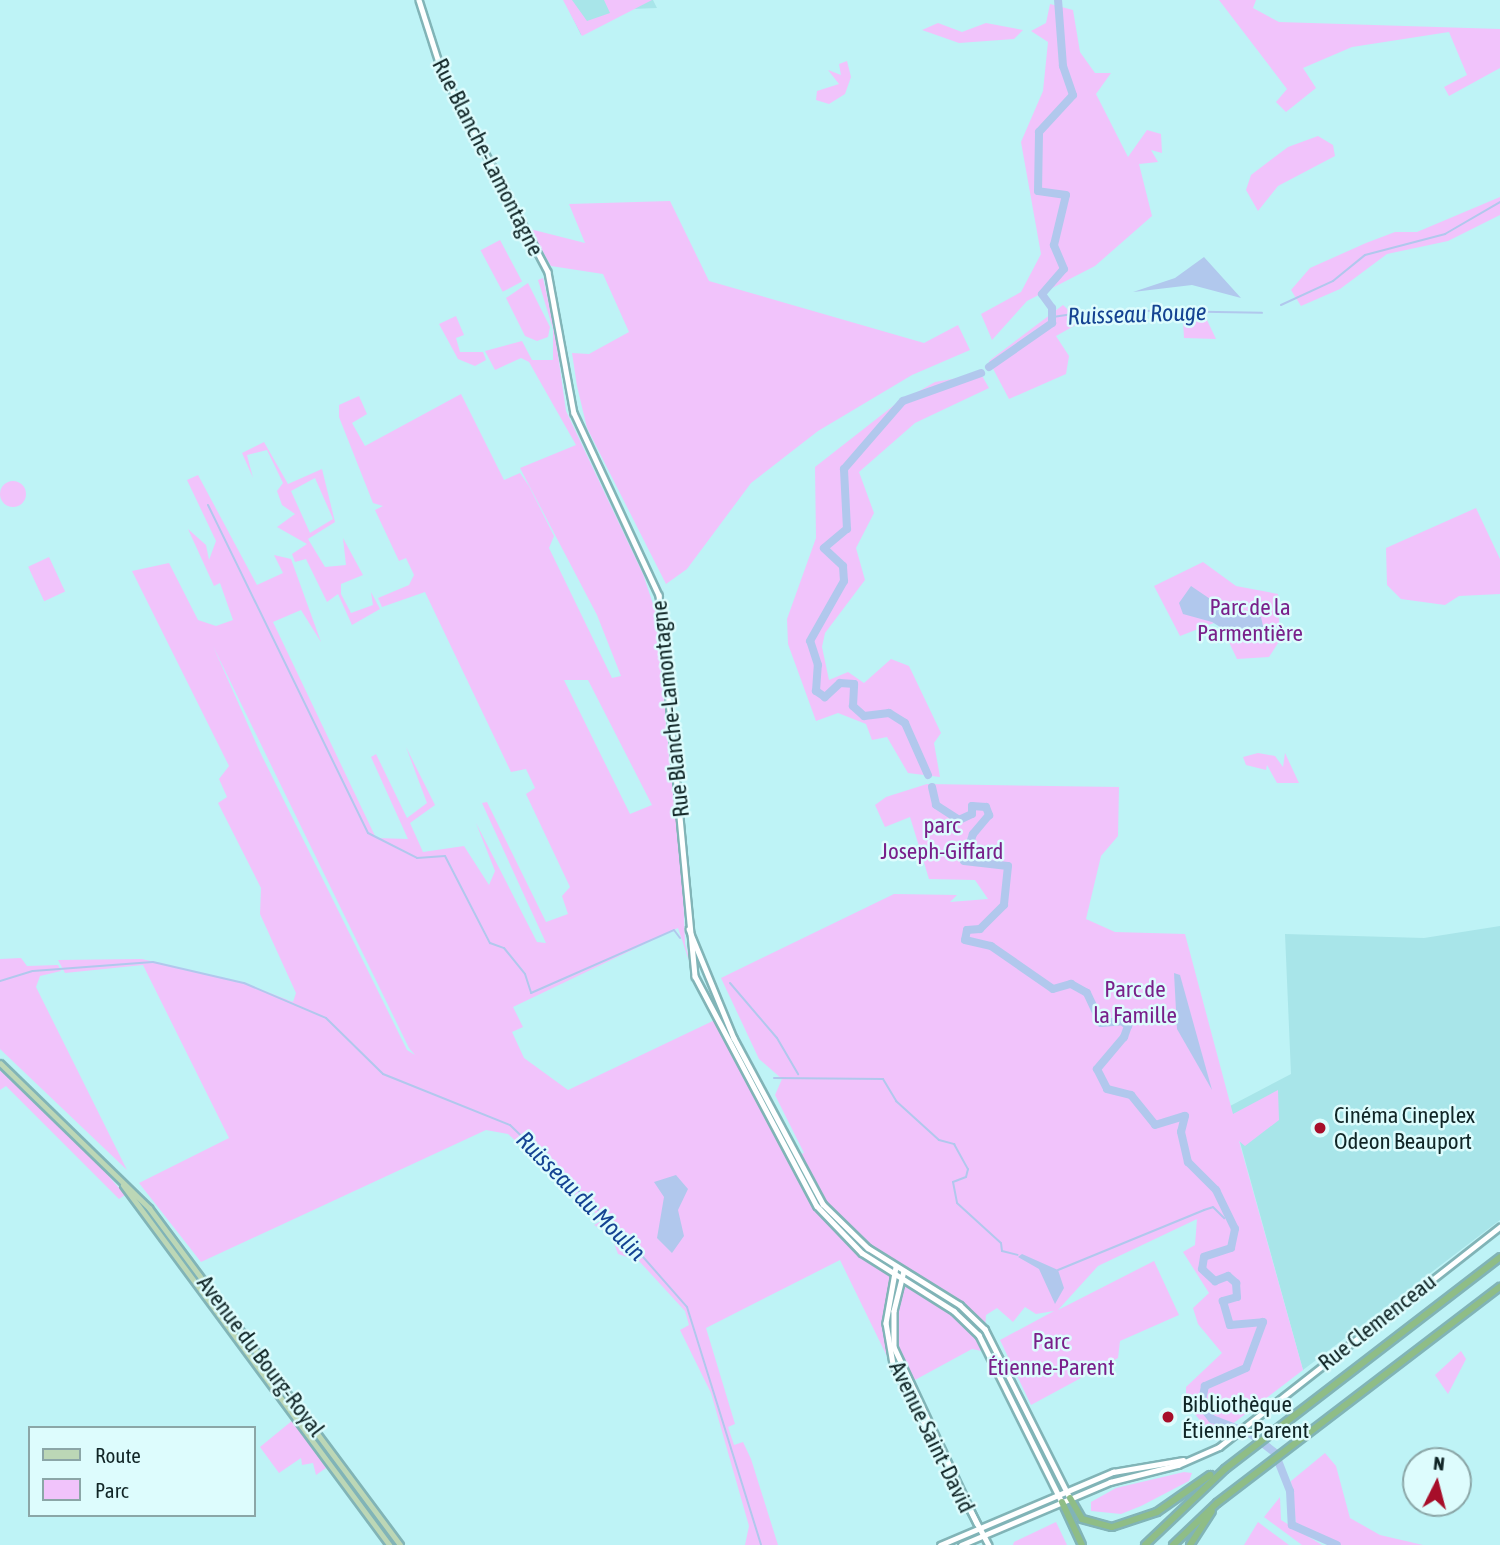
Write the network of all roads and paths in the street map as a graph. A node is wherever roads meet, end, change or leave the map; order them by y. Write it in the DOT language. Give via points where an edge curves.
graph roads {
  1 [pos="419,0"];
  2 [pos="688,922"];
  3 [pos="0,1063"];
  4 [pos="115,1173"];
  5 [pos="1500,1227"];
  6 [pos="1500,1257"];
  7 [pos="897,1267"];
  8 [pos="904,1271"];
  9 [pos="894,1275"];
  10 [pos="902,1279"];
  11 [pos="1500,1287"];
  12 [pos="1225,1469"];
  13 [pos="1068,1495"];
  14 [pos="1060,1499"];
  15 [pos="1217,1503"];
  16 [pos="978,1525"];
  17 [pos="984,1535"];
  18 [pos="389,1545"];
  19 [pos="400,1545"];
  20 [pos="940,1545"];
  21 [pos="961,1545"];
  22 [pos="989,1545"];
  23 [pos="1082,1545"];
  24 [pos="1145,1545"];
  25 [pos="1173,1545"];
  26 [pos="1191,1545"];
  1 -- 2 [label="street, Rue Blanche-Lamontagne" via="441,69 548,272 574,413 659,596"];
  2 -- 7 [label="street, Rue Blanche-Lamontagne" via="734,1038 823,1204"];
  2 -- 9 [label="street, Rue Blanche-Lamontagne" via="695,976 789,1158 843,1235"];
  3 -- 4 [label="main road, Avenue du Bourg-Royal"];
  4 -- 18 [label="main road, Avenue du Bourg-Royal"];
  4 -- 19 [label="main road, Avenue du Bourg-Royal" via="149,1208"];
  5 -- 13 [label="street, Rue Clemenceau" via="1238,1434 1184,1460"];
  6 -- 12 [label="highway"];
  7 -- 8 [label="street, Rue Blanche-Lamontagne"];
  7 -- 9 [label="street, Avenue Saint-David"];
  8 -- 10 [label="street, Avenue Saint-David"];
  8 -- 13 [label="street, Rue Blanche-Lamontagne" via="960,1305 985,1329"];
  9 -- 10 [label="street, Rue Blanche-Lamontagne"];
  9 -- 16 [label="street, Avenue Saint-David" via="886,1323 893,1364"];
  10 -- 14 [label="street, Rue Blanche-Lamontagne" via="979,1335"];
  10 -- 16 [label="street, Avenue Saint-David" via="894,1347"];
  11 -- 15 [label="highway"];
  12 -- 13 [label="highway" via="1157,1512 1112,1527 1082,1519"];
  12 -- 24 [label="highway"];
  13 -- 14 [label="street, Rue Clemenceau"];
  14 -- 16 [label="street, Rue Clemenceau"];
  14 -- 17 [label="street, Rue Clemenceau"];
  14 -- 23 [label="highway"];
  15 -- 25 [label="highway"];
  15 -- 26 [label="highway"];
  16 -- 17 [label="street, Avenue Saint-David"];
  16 -- 20 [label="street, Rue Clemenceau"];
  17 -- 21 [label="street, Rue Clemenceau"];
  17 -- 22 [label="street, Avenue Saint-David"];
}
